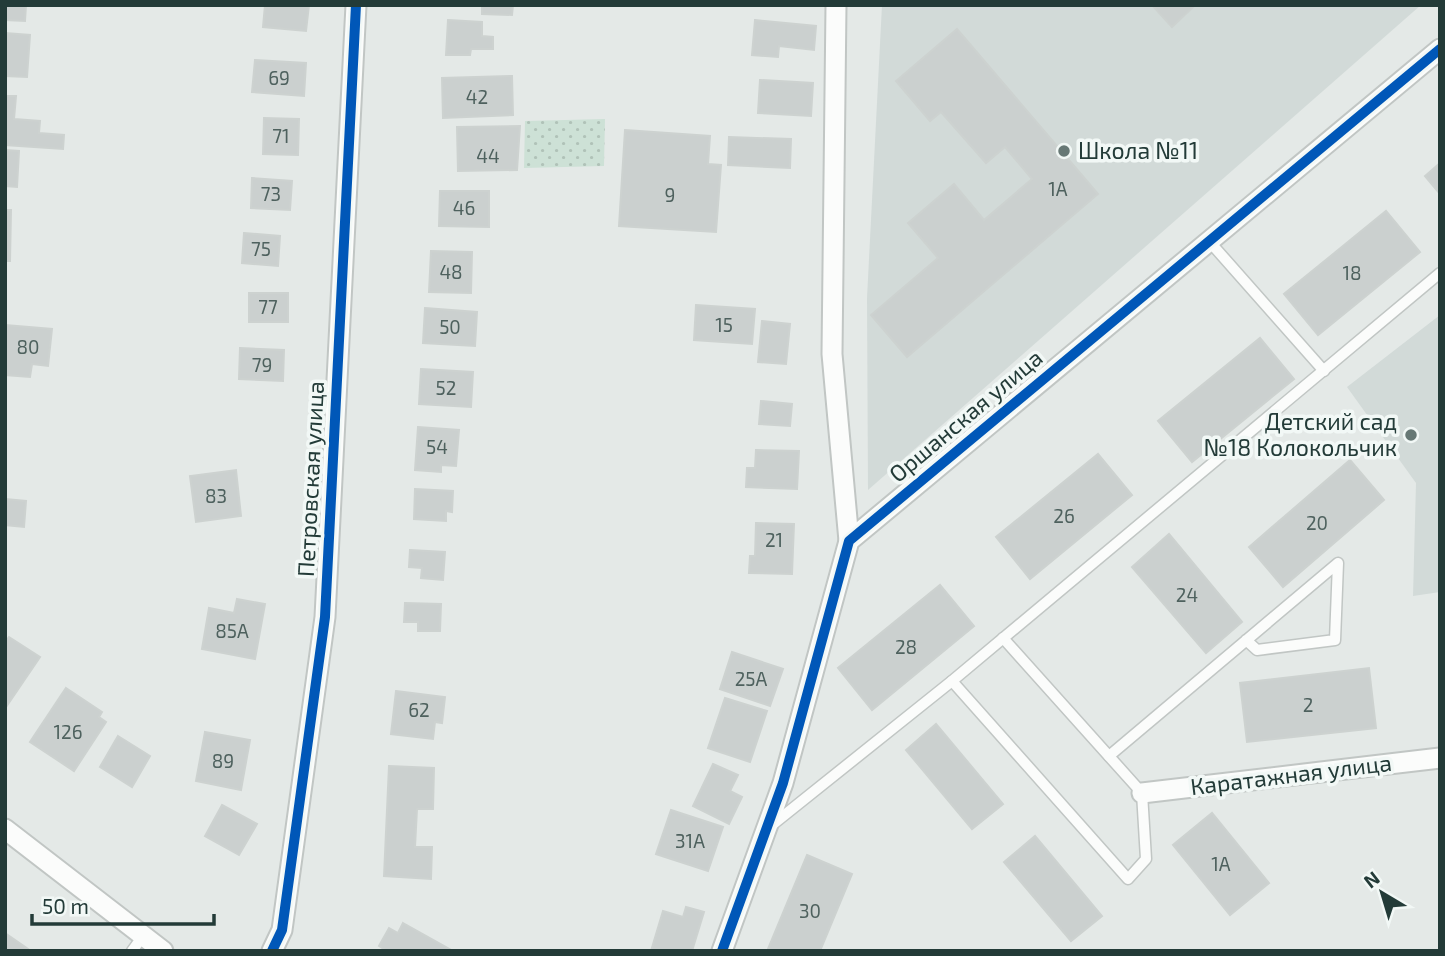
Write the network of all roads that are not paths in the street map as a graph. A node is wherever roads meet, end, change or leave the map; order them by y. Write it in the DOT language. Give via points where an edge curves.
graph roads {
  1 [pos="356,5"];
  2 [pos="836,5"];
  3 [pos="1440,49"];
  4 [pos="1209,241"];
  5 [pos="1440,273"];
  6 [pos="1324,371"];
  7 [pos="849,541"];
  8 [pos="1003,638"];
  9 [pos="1247,640"];
  10 [pos="952,681"];
  11 [pos="1109,756"];
  12 [pos="1440,758"];
  13 [pos="1142,793"];
  14 [pos="5,829"];
  15 [pos="766,830"];
  16 [pos="138,944"];
  17 [pos="163,951"];
  18 [pos="272,951"];
  19 [pos="722,951"];
  1 -- 18 [label="street, Петровская улица" via="325,617 282,930"];
  2 -- 7 [label="street" via="832,354"];
  3 -- 4 [label="street, Оршанская улица"];
  4 -- 6 [label="lane"];
  4 -- 7 [label="street, Оршанская улица"];
  5 -- 6 [label="lane"];
  6 -- 8 [label="lane"];
  7 -- 15 [label="street"];
  8 -- 10 [label="lane"];
  8 -- 11 [label="lane"];
  9 -- 9 [label="lane" via="1267,623 1338,563 1335,640 1257,650"];
  9 -- 11 [label="lane"];
  10 -- 13 [label="lane" via="1128,879 1146,859"];
  10 -- 15 [label="lane"];
  11 -- 13 [label="lane"];
  12 -- 13 [label="street, Каратажная улица"];
  14 -- 16 [label="street"];
  15 -- 19 [label="street"];
  16 -- 17 [label="street"];
}
